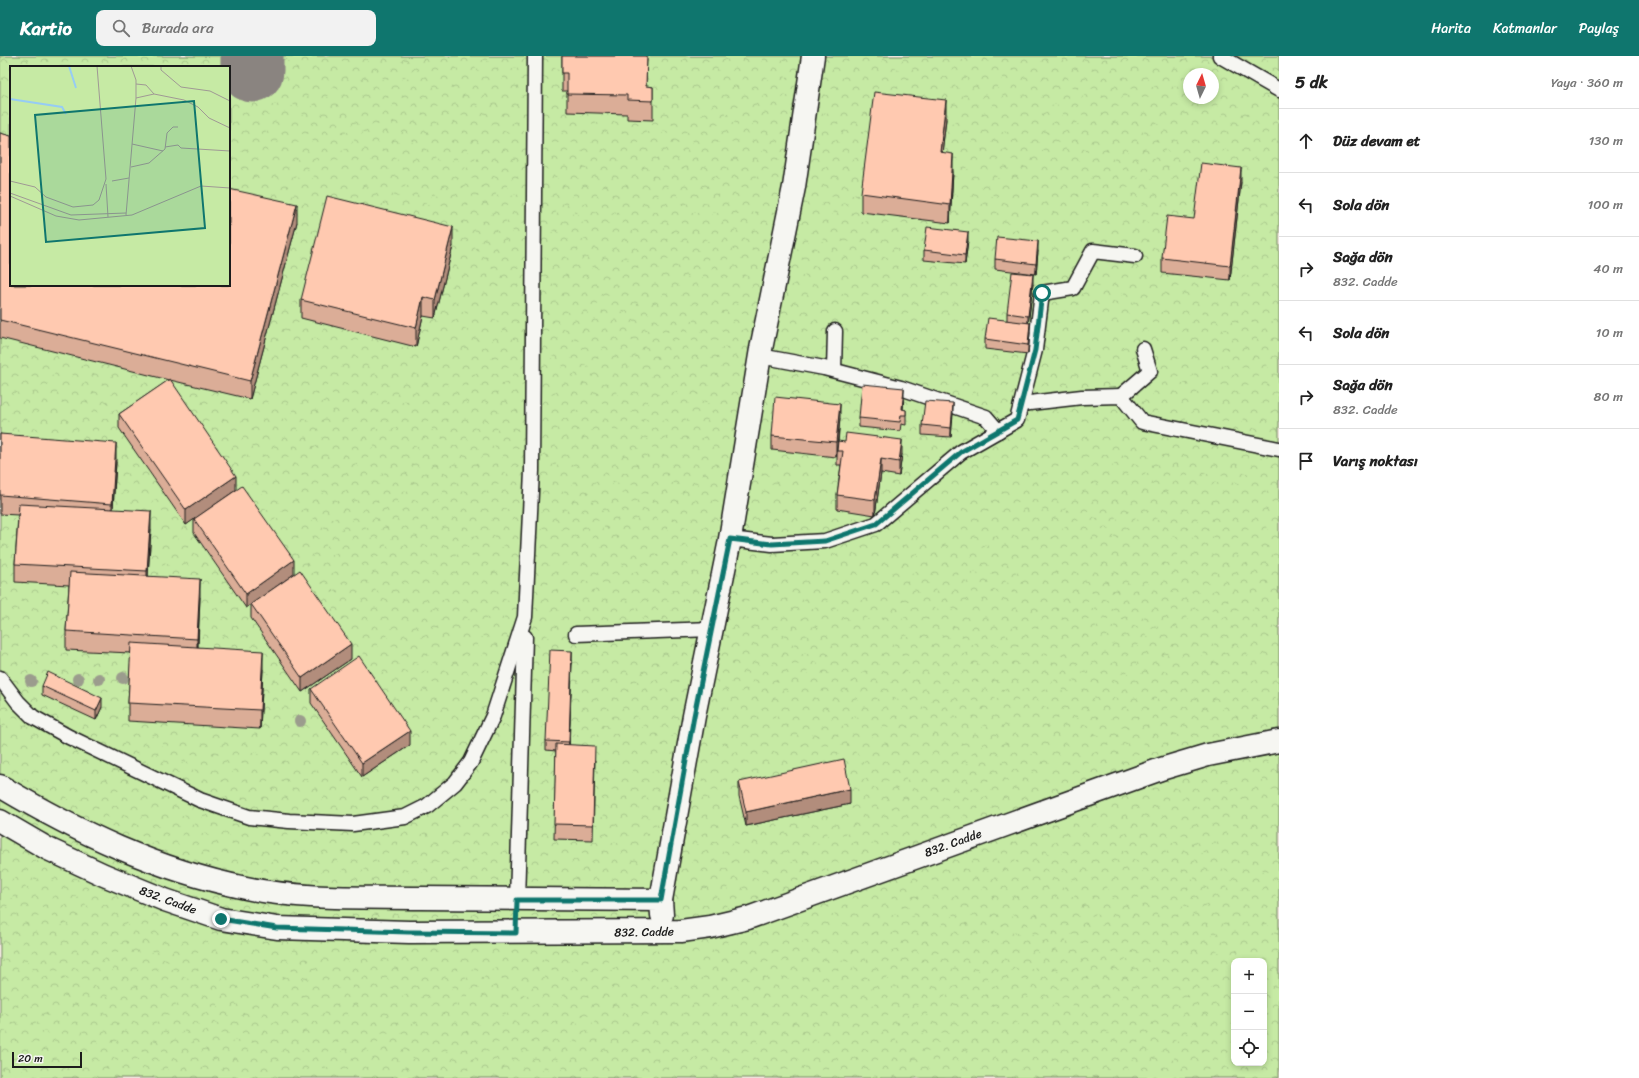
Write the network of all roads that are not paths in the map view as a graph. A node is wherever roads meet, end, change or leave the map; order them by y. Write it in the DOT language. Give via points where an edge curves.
graph roads {
  1 [pos="535,56"];
  2 [pos="813,56"];
  3 [pos="1220,56"];
  4 [pos="1279,90"];
  5 [pos="1135,256"];
  6 [pos="835,331"];
  7 [pos="1143,350"];
  8 [pos="760,356"];
  9 [pos="834,370"];
  10 [pos="1121,396"];
  11 [pos="1021,404"];
  12 [pos="998,431"];
  13 [pos="1279,449"];
  14 [pos="730,539"];
  15 [pos="525,617"];
  16 [pos="712,629"];
  17 [pos="576,634"];
  18 [pos="0,678"];
  19 [pos="1279,741"];
  20 [pos="0,786"];
  21 [pos="0,821"];
  22 [pos="517,900"];
  23 [pos="516,933"];
  1 -- 15 [label="lane" via="532,471"];
  2 -- 8 [label="street" via="794,187"];
  3 -- 4 [label="lane"];
  5 -- 11 [label="lane" via="1093,251 1073,288 1042,293 1035,350"];
  6 -- 9 [label="lane"];
  7 -- 10 [label="lane" via="1150,370"];
  8 -- 9 [label="lane"];
  8 -- 14 [label="street"];
  9 -- 12 [label="lane" via="901,388 986,417"];
  10 -- 11 [label="lane" via="1082,397"];
  10 -- 13 [label="lane" via="1142,422"];
  11 -- 12 [label="lane" via="1017,420"];
  12 -- 14 [label="lane" via="961,452 876,524 825,541 772,544"];
  14 -- 16 [label="street"];
  15 -- 18 [label="lane" via="493,716 471,762 456,783 427,806 405,817 353,824 249,817 200,800 33,717"];
  15 -- 22 [label="lane"];
  16 -- 17 [label="lane"];
  16 -- 22 [label="street" via="694,716 661,908"];
  19 -- 23 [label="street, 832. Cadde" via="1208,754 1161,769 748,918 668,932"];
  20 -- 22 [label="street" via="42,811 110,845 163,865 246,888 325,897"];
  21 -- 23 [label="street, 832. Cadde" via="48,849 104,875 221,919 277,928"];
  22 -- 23 [label="street"];
}
